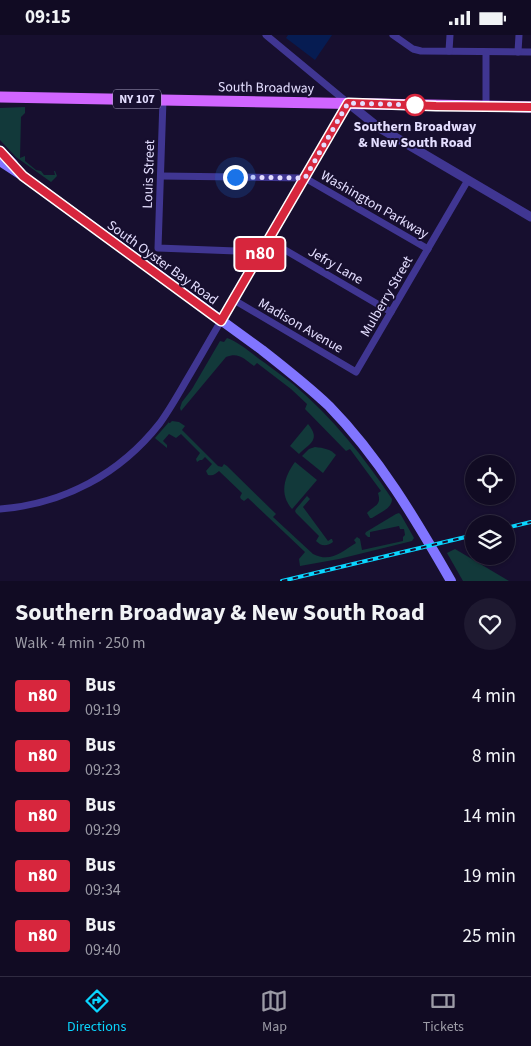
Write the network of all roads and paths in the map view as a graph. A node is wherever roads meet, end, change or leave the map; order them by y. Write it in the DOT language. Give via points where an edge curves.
graph roads {
  1 [pos="266,35"];
  2 [pos="393,35"];
  3 [pos="450,35"];
  4 [pos="519,35"];
  5 [pos="449,51"];
  6 [pos="518,52"];
  7 [pos="486,53"];
  8 [pos="531,53"];
  9 [pos="0,97"];
  10 [pos="163,100"];
  11 [pos="348,103"];
  12 [pos="486,106"];
  13 [pos="531,107"];
  14 [pos="0,151"];
  15 [pos="0,161"];
  16 [pos="160,175"];
  17 [pos="23,176"];
  18 [pos="305,178"];
  19 [pos="468,180"];
  20 [pos="531,217"];
  21 [pos="268,240"];
  22 [pos="428,249"];
  23 [pos="262,252"];
  24 [pos="234,300"];
  25 [pos="391,312"];
  26 [pos="221,321"];
  27 [pos="356,372"];
  28 [pos="0,509"];
  29 [pos="450,581"];
  1 -- 11 [label="street"];
  2 -- 5 [label="street" via="413,49"];
  3 -- 5 [label="street"];
  4 -- 6 [label="street"];
  5 -- 7 [label="street"];
  6 -- 7 [label="street"];
  6 -- 8 [label="street"];
  7 -- 12 [label="street"];
  9 -- 10 [label="main road, South Broadway / NY 107"];
  10 -- 11 [label="main road, South Broadway / NY 107"];
  10 -- 16 [label="street, Louis Street"];
  11 -- 12 [label="main road, South Broadway / NY 107"];
  11 -- 18 [label="street"];
  11 -- 19 [label="street" via="378,127"];
  12 -- 13 [label="main road, South Broadway / NY 107"];
  14 -- 17 [label="main road, South Oyster Bay Road"];
  15 -- 17 [label="main road, South Oyster Bay Road"];
  16 -- 18 [label="street, Washington Parkway"];
  16 -- 23 [label="street, Louis Street" via="158,248"];
  17 -- 26 [label="main road, South Oyster Bay Road"];
  18 -- 21 [label="street"];
  18 -- 22 [label="street, Washington Parkway"];
  19 -- 20 [label="street"];
  19 -- 22 [label="street, Mulberry Street"];
  21 -- 23 [label="street"];
  21 -- 25 [label="street, Jefry Lane"];
  22 -- 25 [label="street, Mulberry Street"];
  23 -- 24 [label="street"];
  24 -- 26 [label="street"];
  24 -- 27 [label="street, Madison Avenue"];
  25 -- 27 [label="street, Mulberry Street"];
  26 -- 28 [label="street" via="161,421 120,463 61,496"];
  26 -- 29 [label="main road, South Oyster Bay Road" via="291,372 347,427 412,513"];
}
